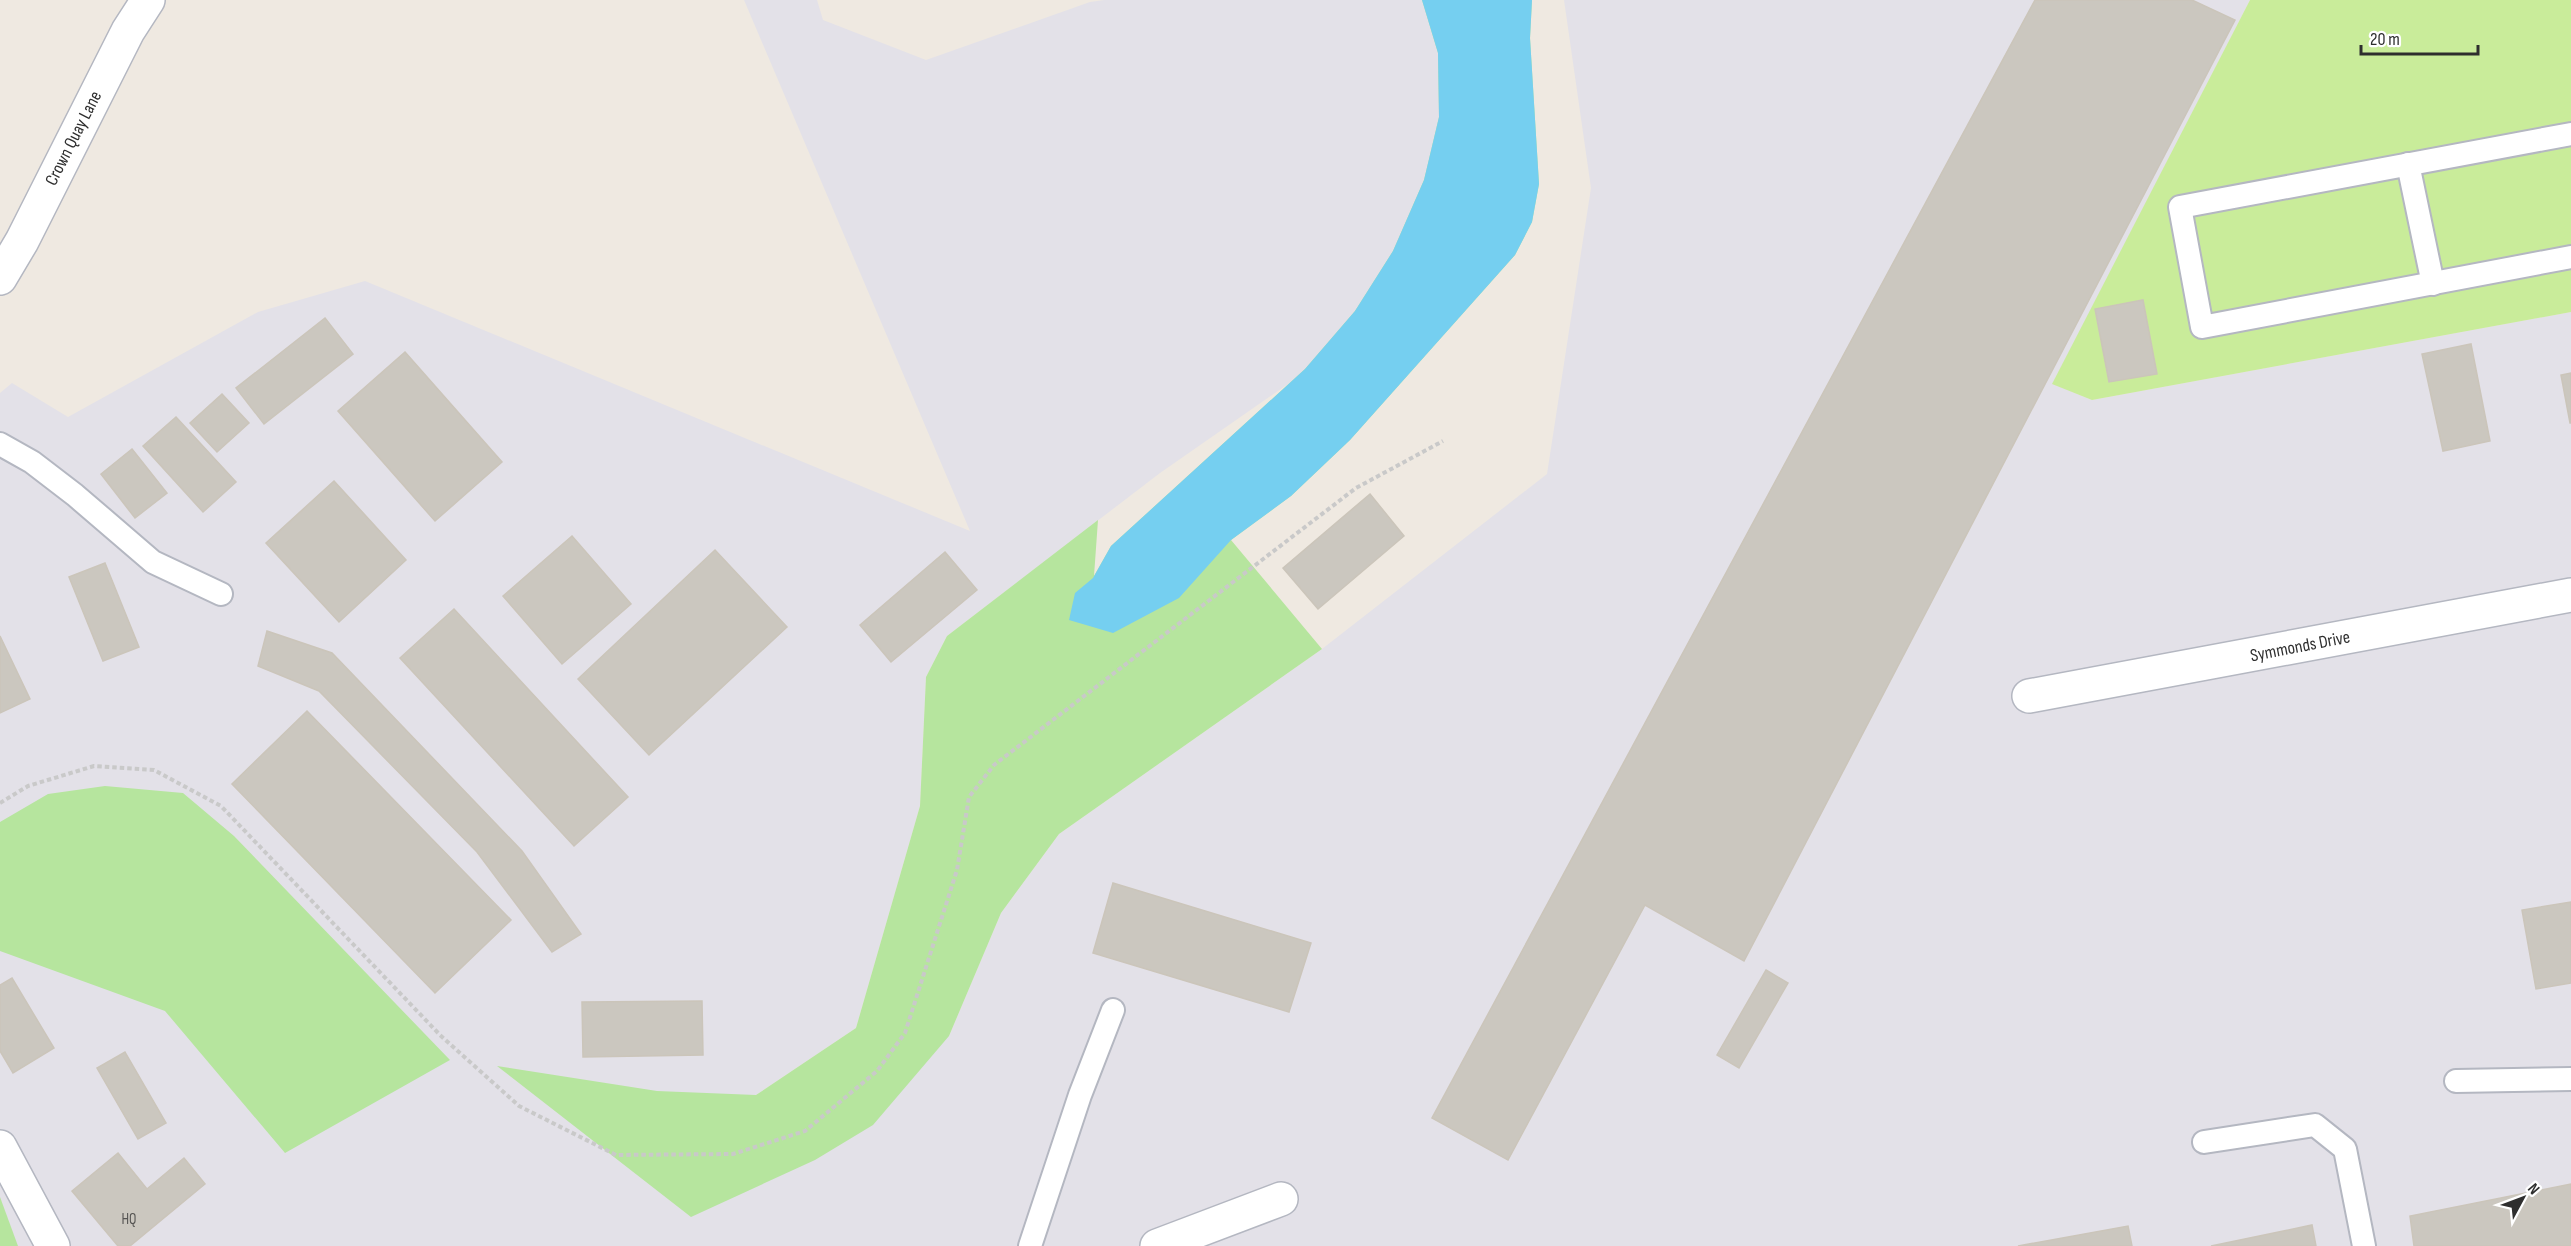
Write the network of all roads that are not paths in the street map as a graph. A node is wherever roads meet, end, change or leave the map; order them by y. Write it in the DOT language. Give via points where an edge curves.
graph roads {
  1 [pos="148,0"];
  2 [pos="2571,134"];
  3 [pos="2408,164"];
  4 [pos="2571,257"];
  5 [pos="0,278"];
  6 [pos="2433,284"];
  7 [pos="0,444"];
  8 [pos="221,594"];
  9 [pos="2571,595"];
  10 [pos="2029,696"];
  11 [pos="1113,1010"];
  12 [pos="2571,1079"];
  13 [pos="2456,1081"];
  14 [pos="2204,1142"];
  15 [pos="0,1148"];
  16 [pos="1281,1199"];
  17 [pos="53,1246"];
  18 [pos="1030,1246"];
  19 [pos="1157,1246"];
  20 [pos="2364,1246"];
  1 -- 5 [label="street, Crown Quay Lane"];
  2 -- 3 [label="lane"];
  3 -- 6 [label="lane"];
  3 -- 6 [label="lane" via="2180,207 2202,327"];
  4 -- 6 [label="lane"];
  7 -- 8 [label="lane" via="66,488 153,562"];
  9 -- 10 [label="street, Symmonds Drive"];
  11 -- 18 [label="lane"];
  12 -- 13 [label="lane"];
  14 -- 20 [label="lane" via="2315,1125 2345,1149"];
  15 -- 17 [label="street"];
  16 -- 19 [label="street"];
}
